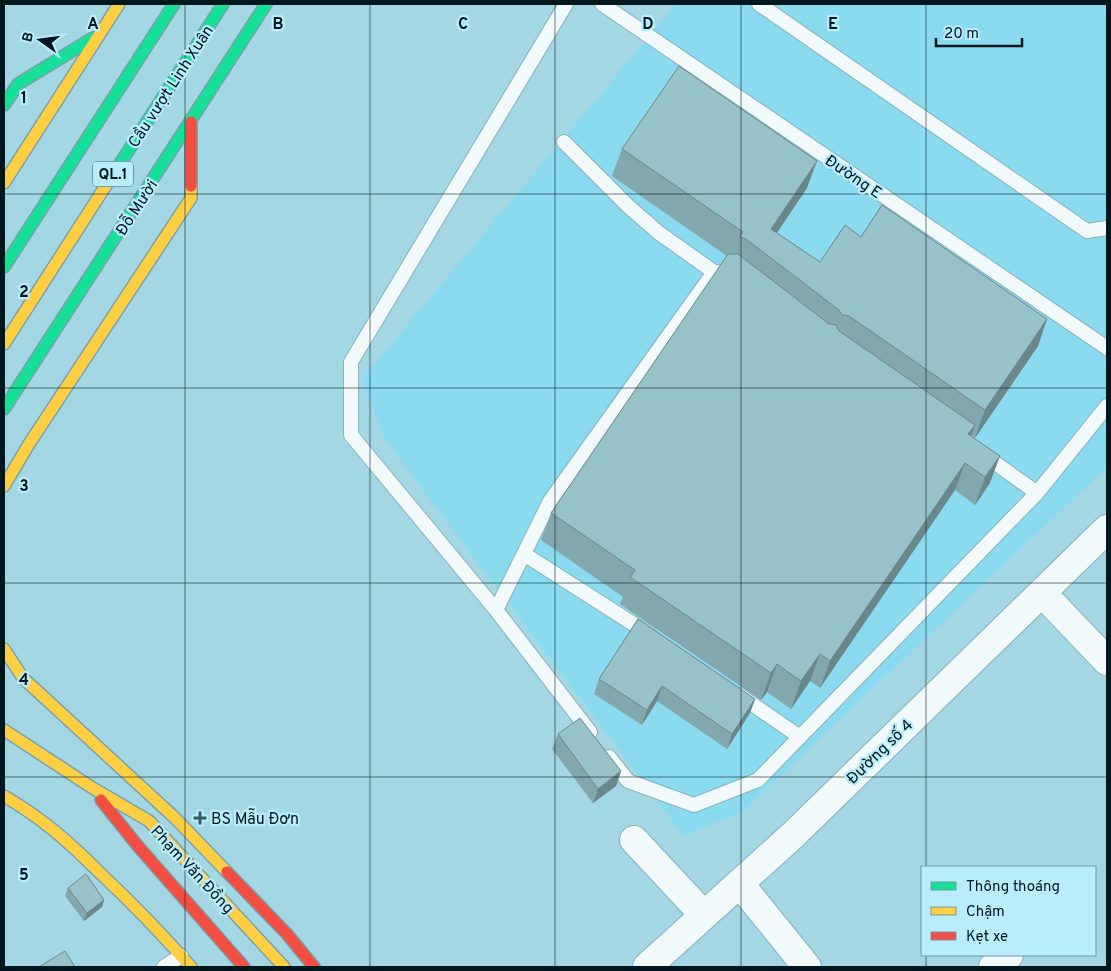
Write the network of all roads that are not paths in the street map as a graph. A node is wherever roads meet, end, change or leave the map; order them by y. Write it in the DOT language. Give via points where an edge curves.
graph roads {
  1 [pos="174,4"];
  2 [pos="223,4"];
  3 [pos="266,4"];
  4 [pos="566,4"];
  5 [pos="602,4"];
  6 [pos="759,4"];
  7 [pos="117,5"];
  8 [pos="99,35"];
  9 [pos="4,105"];
  10 [pos="191,122"];
  11 [pos="564,142"];
  12 [pos="4,183"];
  13 [pos="1107,228"];
  14 [pos="4,267"];
  15 [pos="714,272"];
  16 [pos="746,285"];
  17 [pos="4,344"];
  18 [pos="1107,348"];
  19 [pos="1107,406"];
  20 [pos="4,410"];
  21 [pos="975,448"];
  22 [pos="4,486"];
  23 [pos="1037,493"];
  24 [pos="1107,529"];
  25 [pos="524,554"];
  26 [pos="1042,593"];
  27 [pos="496,610"];
  28 [pos="660,642"];
  29 [pos="4,649"];
  30 [pos="1107,661"];
  31 [pos="726,686"];
  32 [pos="4,730"];
  33 [pos="800,737"];
  34 [pos="91,787"];
  35 [pos="4,796"];
  36 [pos="634,840"];
  37 [pos="740,884"];
  38 [pos="704,915"];
  39 [pos="181,956"];
  40 [pos="1008,956"];
  41 [pos="164,967"];
  42 [pos="191,967"];
  43 [pos="244,967"];
  44 [pos="284,967"];
  45 [pos="314,967"];
  46 [pos="647,967"];
  47 [pos="807,967"];
  48 [pos="992,967"];
  1 -- 14 [label="highway, QL.1"];
  2 -- 17 [label="highway, Cầu vượt Linh Xuân / QL.1"];
  3 -- 10 [label="highway, Đỗ Mười / QL.1"];
  4 -- 27 [label="lane" via="351,362 351,435"];
  5 -- 18 [label="lane, Đường E"];
  6 -- 13 [label="lane" via="1087,230"];
  7 -- 8 [label="highway"];
  8 -- 9 [label="highway" via="18,84"];
  8 -- 12 [label="highway"];
  10 -- 20 [label="highway, Đỗ Mười / QL.1"];
  10 -- 22 [label="highway" via="191,198"];
  11 -- 15 [label="lane" via="640,217"];
  15 -- 16 [label="lane" via="731,273"];
  15 -- 25 [label="lane" via="550,502"];
  19 -- 23 [label="lane"];
  21 -- 23 [label="lane"];
  23 -- 33 [label="lane"];
  24 -- 26 [label="street, Đường số 4"];
  25 -- 27 [label="lane"];
  25 -- 28 [label="lane"];
  26 -- 30 [label="street"];
  26 -- 37 [label="street, Đường số 4"];
  27 -- 33 [label="lane" via="628,781 694,804 758,780"];
  29 -- 45 [label="highway" via="23,678 175,818 287,934"];
  31 -- 33 [label="lane"];
  32 -- 34 [label="highway, Phạm Văn Đồng"];
  34 -- 43 [label="highway, Phạm Văn Đồng" via="137,846"];
  34 -- 44 [label="highway, Phạm Văn Đồng" via="149,821"];
  35 -- 39 [label="highway" via="62,836 145,916"];
  36 -- 38 [label="street"];
  37 -- 38 [label="street, Đường số 4"];
  37 -- 47 [label="street"];
  38 -- 46 [label="street, Đường số 4"];
  39 -- 41 [label="lane"];
  39 -- 42 [label="highway"];
  40 -- 48 [label="street"];
}
